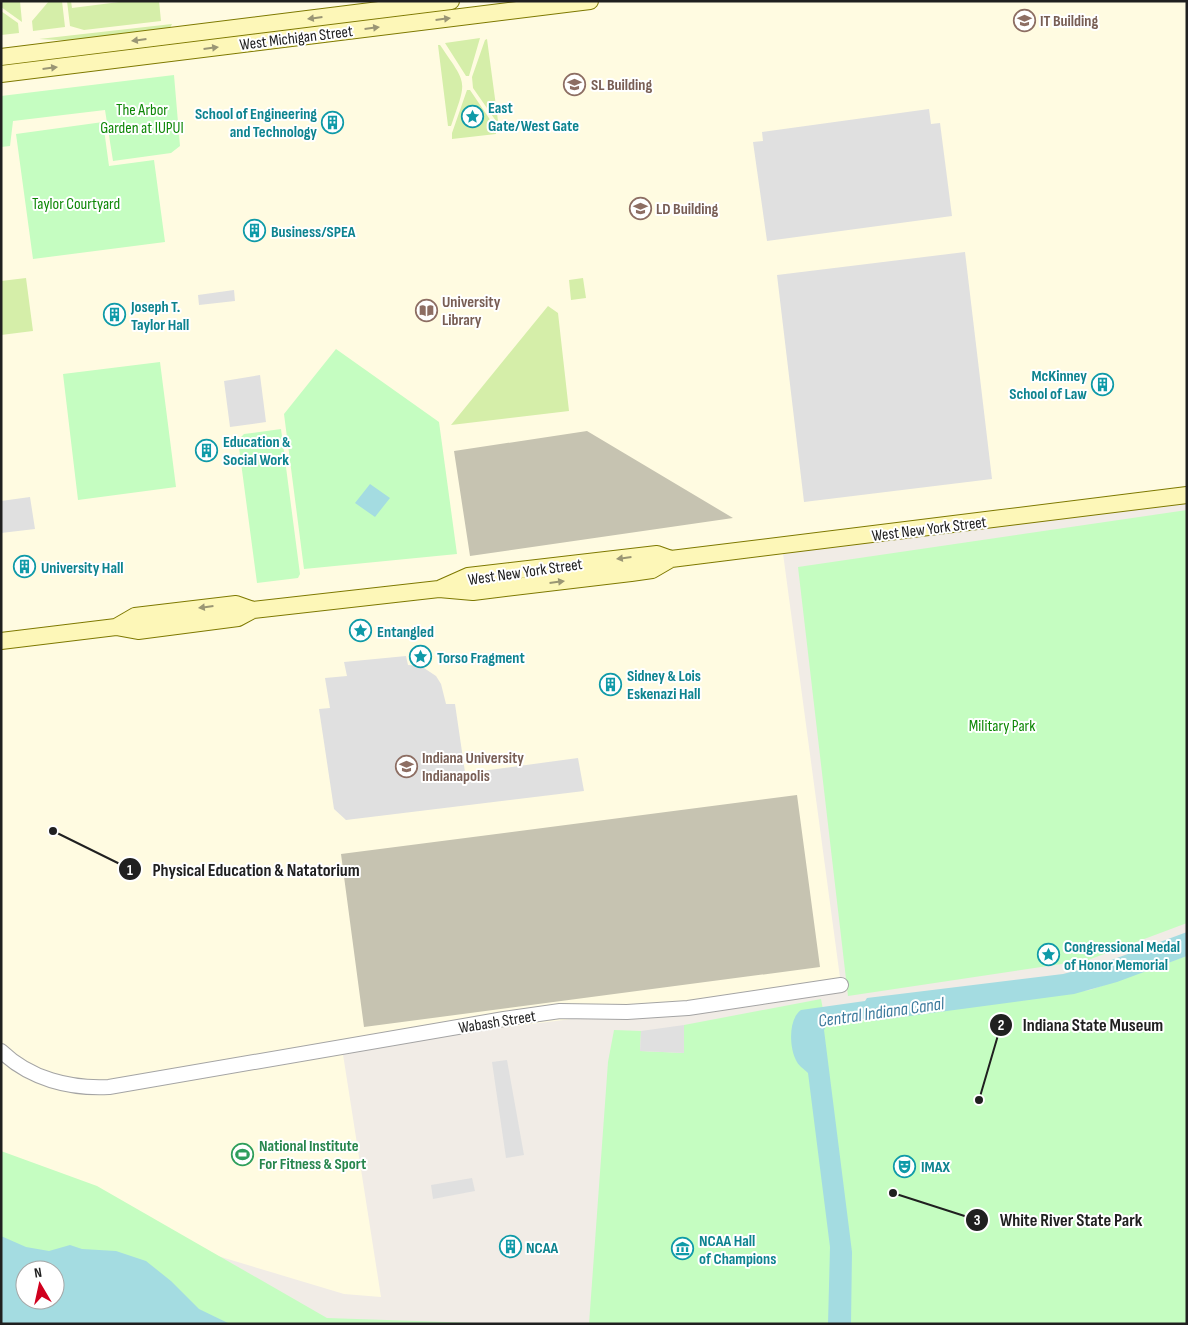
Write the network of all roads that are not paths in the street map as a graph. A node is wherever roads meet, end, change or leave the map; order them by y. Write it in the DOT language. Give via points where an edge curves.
graph roads {
  1 [pos="451,1"];
  2 [pos="590,1"];
  3 [pos="1,57"];
  4 [pos="1,74"];
  5 [pos="1187,495"];
  6 [pos="1,641"];
  7 [pos="841,985"];
  8 [pos="1,1051"];
  1 -- 3 [label="main road, West Michigan Street, one-way"];
  4 -- 2 [label="main road, West Michigan Street, one-way"];
  5 -- 6 [label="main road, West New York Street" via="671,560 657,554 468,576 439,589 253,610 238,618 138,631 116,627"];
  7 -- 8 [label="street, Wabash Street" via="688,1008 627,1012 560,1011 156,1080 85,1088 52,1081 17,1066"];
}
